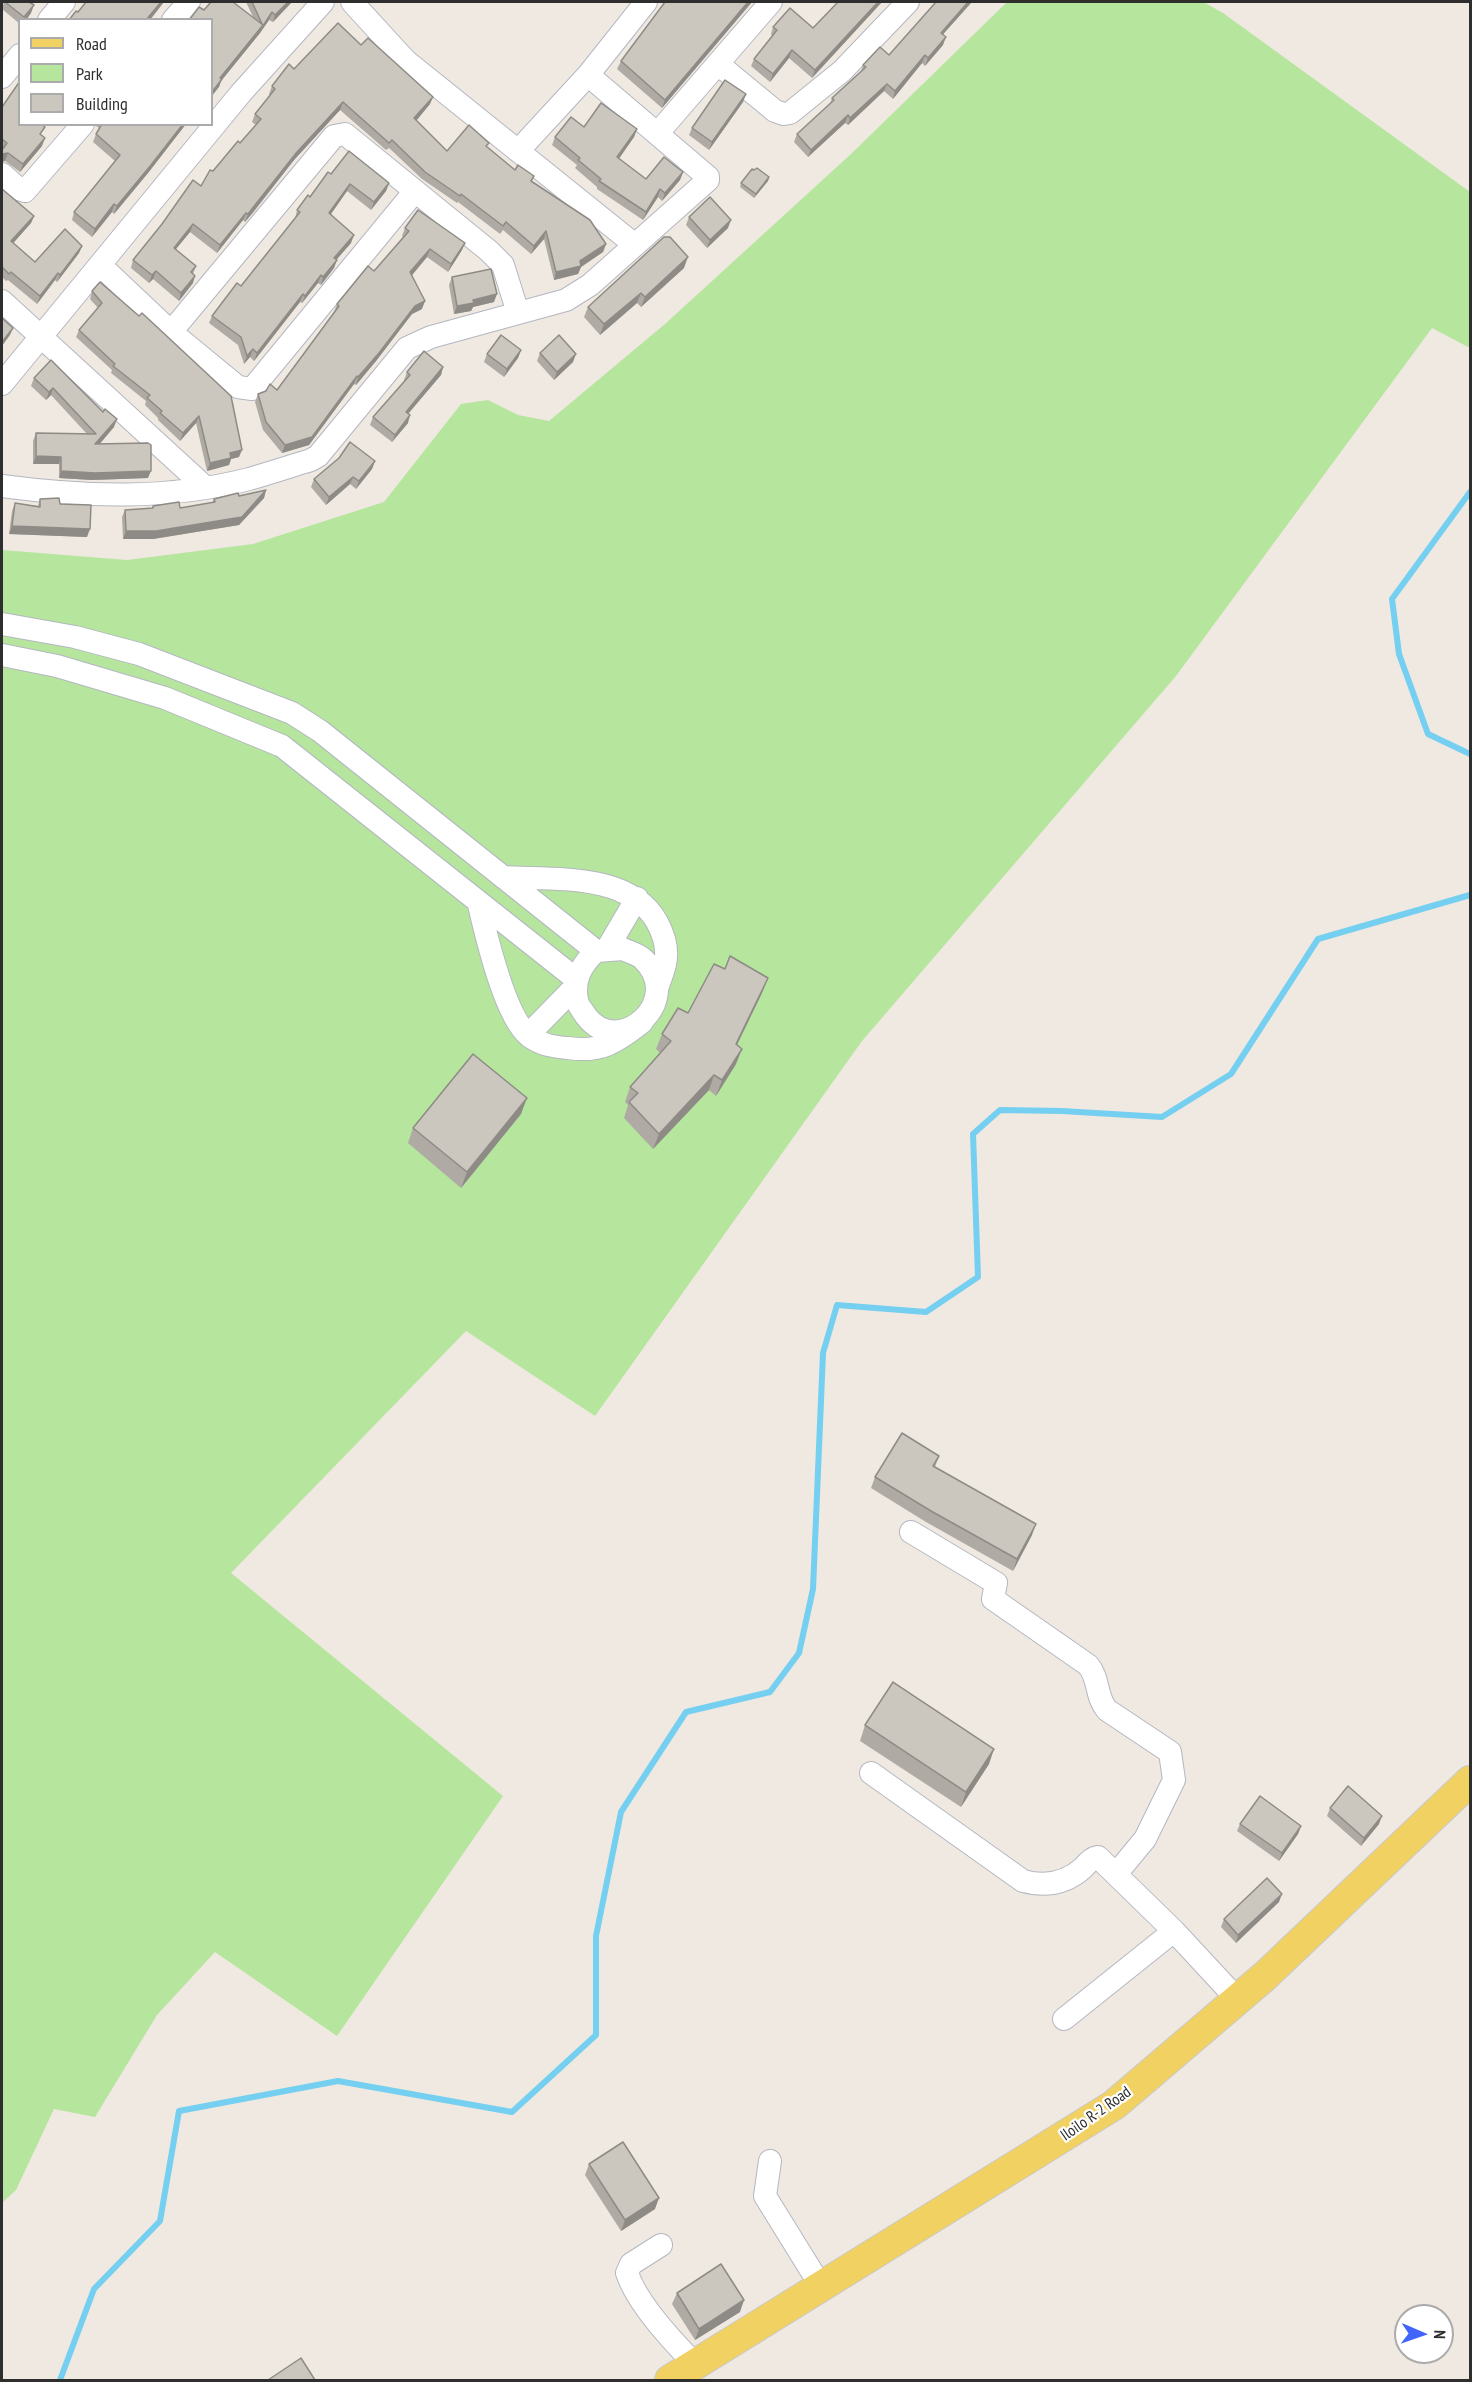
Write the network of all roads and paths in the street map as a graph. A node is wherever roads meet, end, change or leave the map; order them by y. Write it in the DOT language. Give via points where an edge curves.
graph roads {
  1 [pos="64,2"];
  2 [pos="189,2"];
  3 [pos="323,2"];
  4 [pos="352,2"];
  5 [pos="645,2"];
  6 [pos="771,2"];
  7 [pos="908,2"];
  8 [pos="51,18"];
  9 [pos="175,18"];
  10 [pos="18,57"];
  11 [pos="718,64"];
  12 [pos="588,75"];
  13 [pos="2,77"];
  14 [pos="81,126"];
  15 [pos="657,134"];
  16 [pos="518,151"];
  17 [pos="2,174"];
  18 [pos="415,191"];
  19 [pos="635,245"];
  20 [pos="100,265"];
  21 [pos="2,301"];
  22 [pos="518,313"];
  23 [pos="171,332"];
  24 [pos="41,336"];
  25 [pos="2,384"];
  26 [pos="2,486"];
  27 [pos="205,487"];
  28 [pos="2,624"];
  29 [pos="2,655"];
  30 [pos="444,829"];
  31 [pos="421,858"];
  32 [pos="503,877"];
  33 [pos="637,898"];
  34 [pos="479,904"];
  35 [pos="601,950"];
  36 [pos="576,982"];
  37 [pos="657,989"];
  38 [pos="642,1022"];
  39 [pos="528,1035"];
  40 [pos="911,1532"];
  41 [pos="871,1773"];
  42 [pos="1470,1781"];
  43 [pos="1116,1874"];
  44 [pos="1174,1931"];
  45 [pos="1238,2000"];
  46 [pos="1064,2019"];
  47 [pos="770,2161"];
  48 [pos="661,2245"];
  49 [pos="822,2288"];
  50 [pos="696,2365"];
  51 [pos="670,2380"];
  1 -- 8 [label="street"];
  2 -- 9 [label="street"];
  3 -- 20 [label="street" via="241,93"];
  4 -- 16 [label="street" via="405,60"];
  5 -- 12 [label="street"];
  6 -- 11 [label="street"];
  7 -- 11 [label="street" via="842,71 790,113 775,111"];
  10 -- 13 [label="street"];
  11 -- 15 [label="street"];
  12 -- 15 [label="street"];
  12 -- 16 [label="street"];
  14 -- 17 [label="street" via="25,190"];
  15 -- 19 [label="street" via="708,180"];
  16 -- 19 [label="street"];
  18 -- 22 [label="street" via="503,265"];
  18 -- 23 [label="street" via="345,134 334,136"];
  18 -- 23 [label="street" via="252,389 238,387"];
  19 -- 22 [label="street" via="590,285 566,300"];
  20 -- 23 [label="street"];
  20 -- 24 [label="street"];
  21 -- 24 [label="street"];
  22 -- 27 [label="street" via="431,337 407,348 318,456 248,479"];
  24 -- 25 [label="street"];
  24 -- 27 [label="street"];
  26 -- 27 [label="street" via="108,496"];
  28 -- 30 [label="street" via="139,654 292,713"];
  29 -- 31 [label="street" via="57,666 165,699 282,746"];
  30 -- 31 [label="street"];
  30 -- 32 [label="street"];
  31 -- 34 [label="street"];
  32 -- 33 [label="street" via="612,886"];
  32 -- 35 [label="street"];
  33 -- 35 [label="street"];
  33 -- 37 [label="street" via="651,911 664,935 667,958"];
  34 -- 36 [label="street"];
  34 -- 39 [label="street" via="491,957 512,1010"];
  35 -- 36 [label="street" via="581,968"];
  35 -- 37 [label="street" via="623,949 642,957 654,973"];
  36 -- 38 [label="street" via="577,1003 592,1023 610,1031 627,1030"];
  36 -- 39 [label="street"];
  37 -- 38 [label="street" via="653,1009"];
  38 -- 39 [label="street" via="615,1043 584,1050 548,1046"];
  40 -- 43 [label="street" via="996,1583 993,1599 1089,1665 1107,1710 1170,1752 1174,1780 1145,1839"];
  41 -- 43 [label="street" via="1023,1881 1041,1886 1072,1878 1098,1857"];
  42 -- 45 [label="main road, Iloilo R-2 Road"];
  43 -- 44 [label="street"];
  44 -- 45 [label="street"];
  44 -- 46 [label="street"];
  45 -- 49 [label="main road, Iloilo R-2 Road" via="1114,2105"];
  47 -- 49 [label="street" via="765,2196"];
  48 -- 50 [label="street" via="631,2264 627,2273 631,2286"];
  49 -- 50 [label="main road, Iloilo R-2 Road"];
  50 -- 51 [label="main road, Iloilo R-2 Road"];
}
